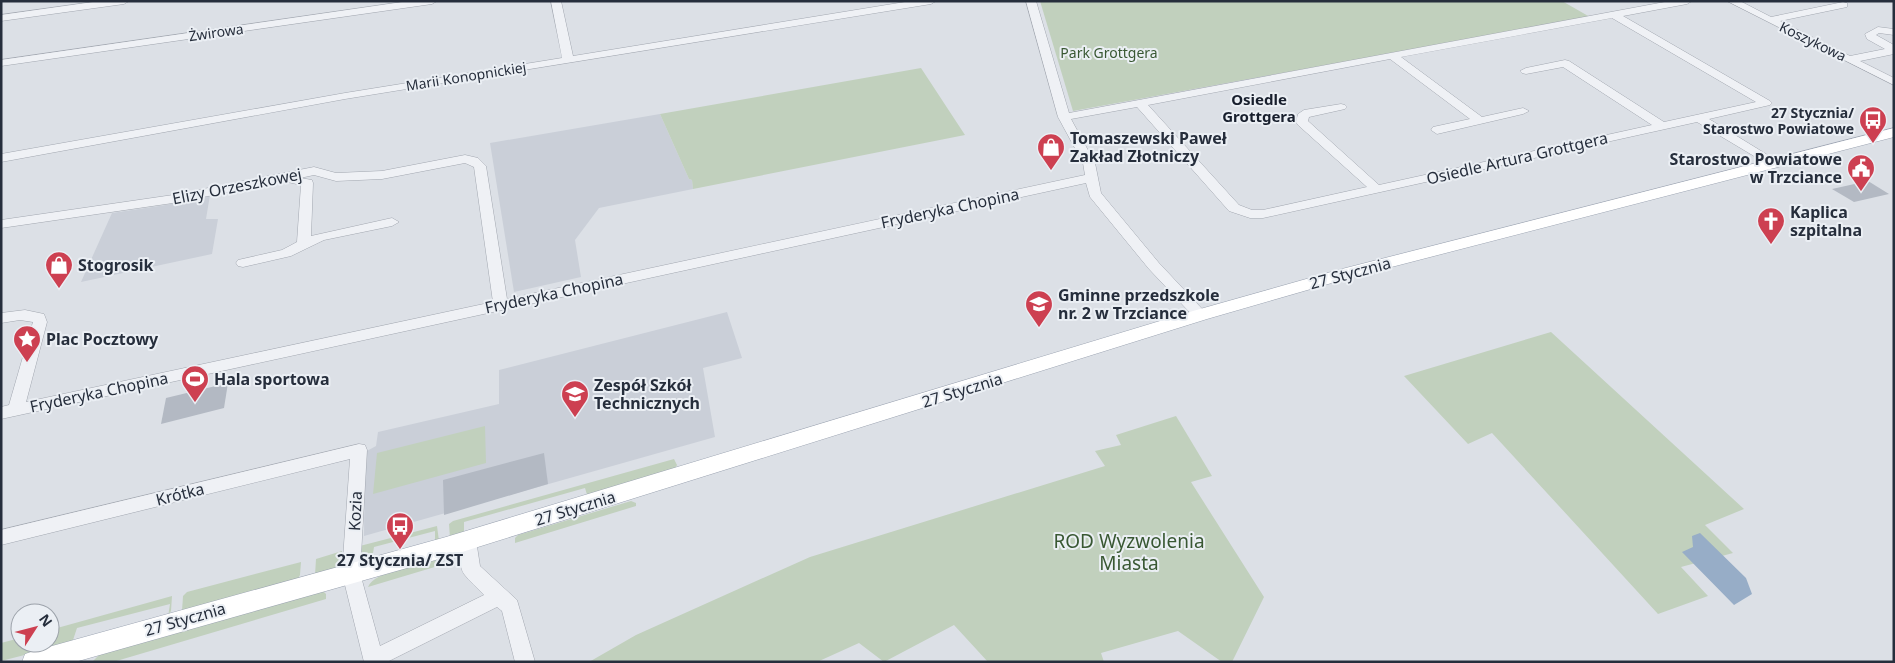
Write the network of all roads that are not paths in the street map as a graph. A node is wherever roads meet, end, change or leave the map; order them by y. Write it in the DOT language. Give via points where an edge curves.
graph roads {
  1 [pos="124,1"];
  2 [pos="432,1"];
  3 [pos="556,1"];
  4 [pos="931,1"];
  5 [pos="1031,1"];
  6 [pos="1687,1"];
  7 [pos="1732,1"];
  8 [pos="1797,1"];
  9 [pos="103,3"];
  10 [pos="1844,5"];
  11 [pos="1817,11"];
  12 [pos="1614,15"];
  13 [pos="1,18"];
  14 [pos="1770,20"];
  15 [pos="1894,32"];
  16 [pos="1894,50"];
  17 [pos="1394,57"];
  18 [pos="1850,59"];
  19 [pos="568,60"];
  20 [pos="1,63"];
  21 [pos="1526,71"];
  22 [pos="1894,82"];
  23 [pos="1140,102"];
  24 [pos="1341,107"];
  25 [pos="1523,112"];
  26 [pos="1064,117"];
  27 [pos="1699,118"];
  28 [pos="1480,121"];
  29 [pos="1662,126"];
  30 [pos="1437,130"];
  31 [pos="1894,132"];
  32 [pos="1,158"];
  33 [pos="1773,162"];
  34 [pos="281,177"];
  35 [pos="336,177"];
  36 [pos="1091,178"];
  37 [pos="307,183"];
  38 [pos="1376,190"];
  39 [pos="392,222"];
  40 [pos="1,224"];
  41 [pos="304,244"];
  42 [pos="243,263"];
  43 [pos="501,304"];
  44 [pos="1200,316"];
  45 [pos="1,318"];
  46 [pos="9,412"];
  47 [pos="359,450"];
  48 [pos="1,538"];
  49 [pos="467,540"];
  50 [pos="351,573"];
  51 [pos="499,597"];
  52 [pos="84,654"];
  53 [pos="397,655"];
  54 [pos="34,662"];
  55 [pos="525,662"];
  1 -- 9 [label="street"];
  2 -- 20 [label="street, Żwirowa"];
  3 -- 19 [label="street"];
  4 -- 19 [label="street, Marii Konopnickiej"];
  5 -- 26 [label="street"];
  6 -- 12 [label="street"];
  7 -- 14 [label="street, Koszykowa"];
  8 -- 11 [label="street"];
  9 -- 13 [label="street"];
  10 -- 11 [label="street"];
  11 -- 14 [label="street"];
  12 -- 17 [label="street"];
  12 -- 27 [label="street, Osiedle Artura Grottgera" via="1766,103"];
  14 -- 18 [label="street, Koszykowa"];
  15 -- 16 [label="street" via="1878,30 1870,34"];
  16 -- 18 [label="street"];
  17 -- 23 [label="street"];
  17 -- 28 [label="street"];
  18 -- 22 [label="street, Koszykowa"];
  19 -- 32 [label="street, Marii Konopnickiej" via="326,99"];
  21 -- 29 [label="street" via="1565,63"];
  23 -- 26 [label="street"];
  23 -- 38 [label="street, Osiedle Artura Grottgera" via="1234,208 1250,214"];
  24 -- 38 [label="street" via="1304,114 1302,122"];
  25 -- 28 [label="street"];
  26 -- 36 [label="street" via="1089,163"];
  27 -- 29 [label="street, Osiedle Artura Grottgera"];
  27 -- 33 [label="street"];
  28 -- 30 [label="street"];
  29 -- 38 [label="street, Osiedle Artura Grottgera"];
  31 -- 33 [label="main road, 27 Stycznia"];
  33 -- 44 [label="main road, 27 Stycznia" via="1344,274"];
  34 -- 35 [label="street, Elizy Orzeszkowej" via="314,171"];
  34 -- 37 [label="street"];
  34 -- 40 [label="street, Elizy Orzeszkowej" via="173,199"];
  35 -- 37 [label="street"];
  35 -- 43 [label="street, Elizy Orzeszkowej" via="382,175 474,161 480,166"];
  36 -- 43 [label="street, Fryderyka Chopina"];
  36 -- 44 [label="street" via="1095,194"];
  37 -- 41 [label="street"];
  39 -- 41 [label="street" via="320,237"];
  41 -- 42 [label="street" via="286,253"];
  43 -- 46 [label="street, Fryderyka Chopina"];
  44 -- 49 [label="main road, 27 Stycznia"];
  45 -- 46 [label="street" via="21,314 35,316 40,322"];
  47 -- 48 [label="street, Krótka"];
  47 -- 50 [label="street, Kozia"];
  49 -- 50 [label="main road, 27 Stycznia"];
  49 -- 51 [label="street" via="471,569"];
  50 -- 52 [label="main road, 27 Stycznia"];
  50 -- 53 [label="street, Kozia" via="373,659"];
  51 -- 53 [label="street"];
  51 -- 55 [label="street" via="510,606"];
  52 -- 54 [label="main road, 27 Stycznia"];
}
